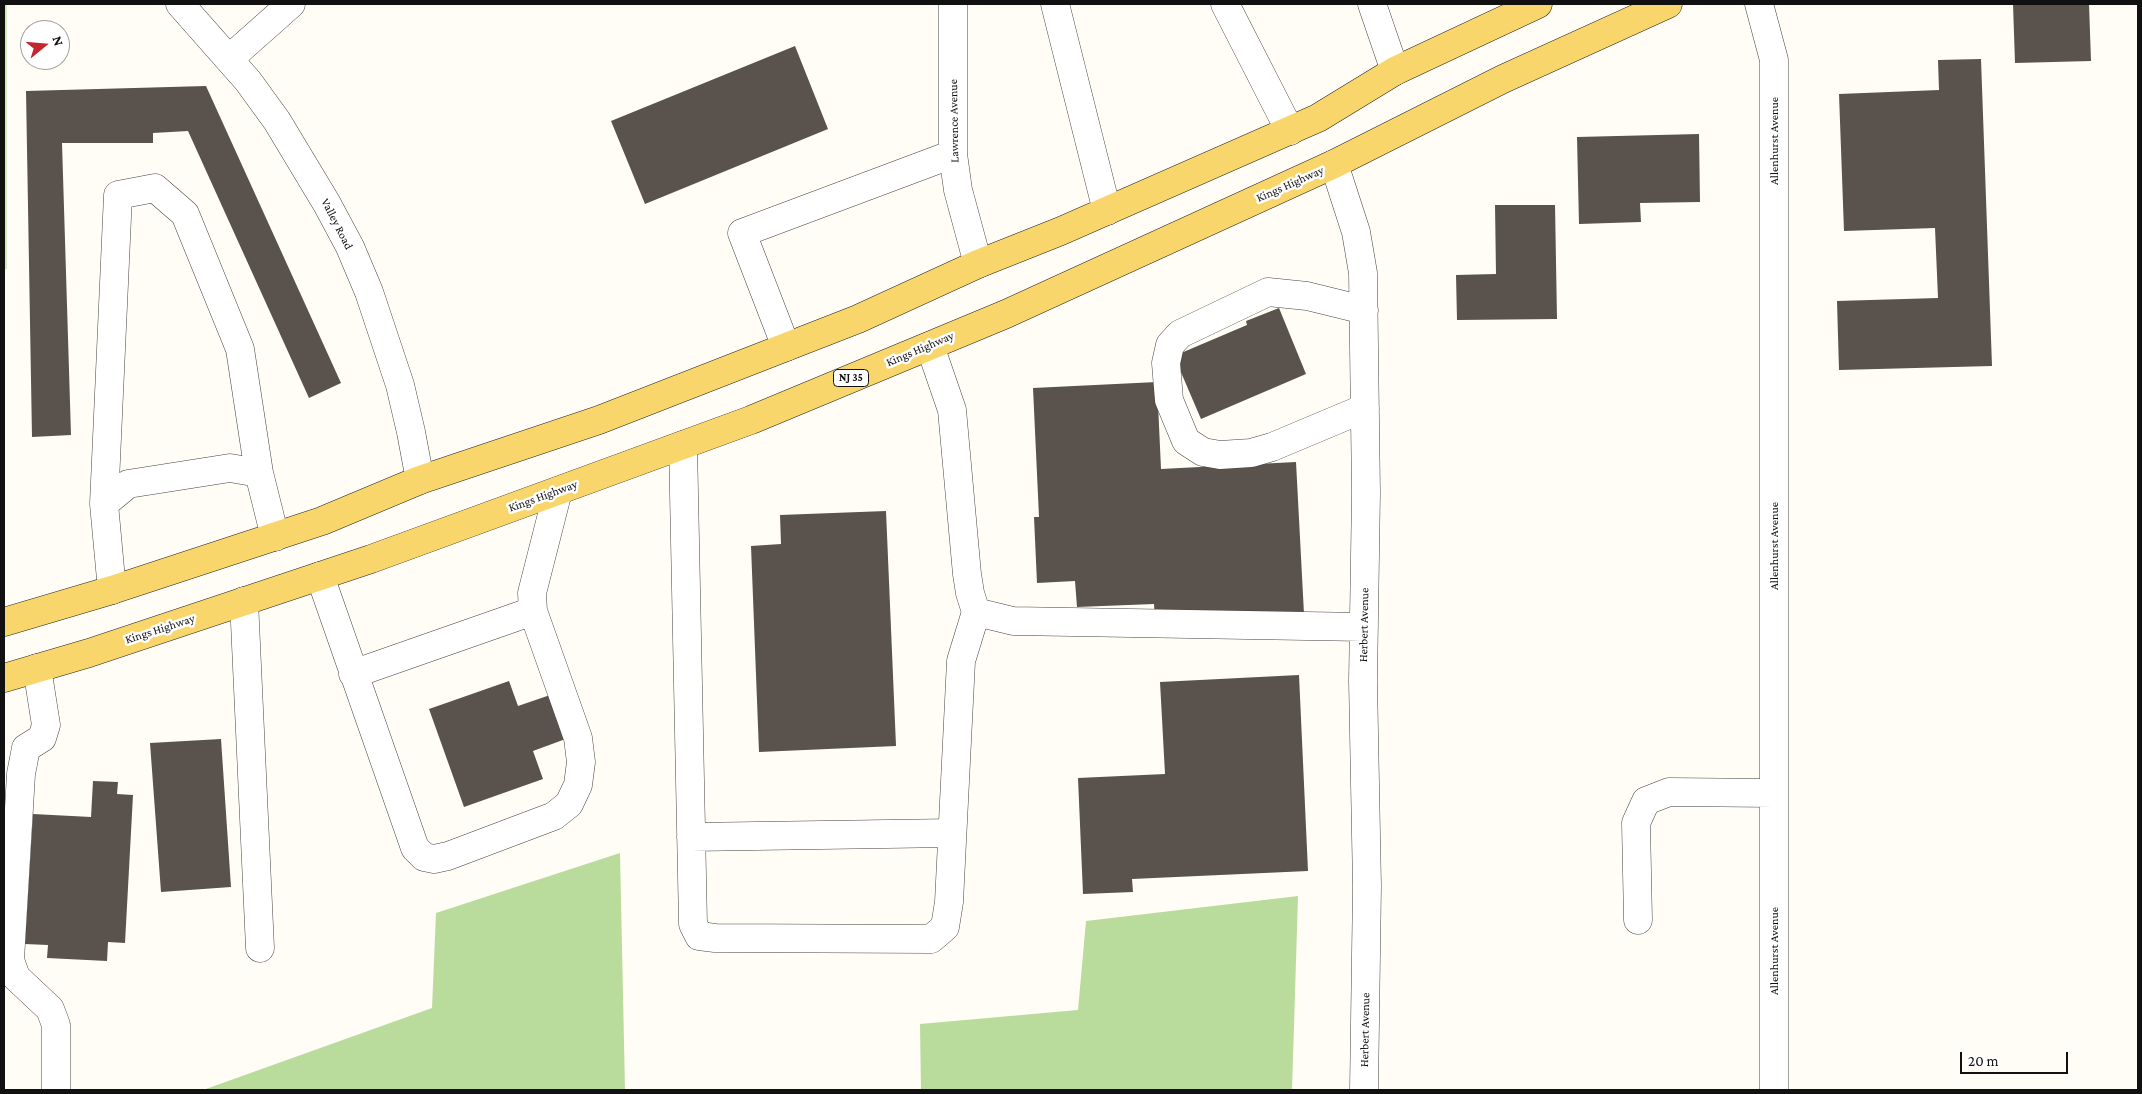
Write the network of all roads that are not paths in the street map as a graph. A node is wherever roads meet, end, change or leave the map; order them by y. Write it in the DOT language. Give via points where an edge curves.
graph roads {
  1 [pos="180,4"];
  2 [pos="291,4"];
  3 [pos="953,4"];
  4 [pos="1055,4"];
  5 [pos="1225,4"];
  6 [pos="1372,4"];
  7 [pos="1538,4"];
  8 [pos="1668,4"];
  9 [pos="1759,4"];
  10 [pos="229,59"];
  11 [pos="1395,71"];
  12 [pos="1290,131"];
  13 [pos="953,154"];
  14 [pos="1334,164"];
  15 [pos="1107,211"];
  16 [pos="978,264"];
  17 [pos="1364,310"];
  18 [pos="930,346"];
  19 [pos="786,347"];
  20 [pos="1365,408"];
  21 [pos="683,445"];
  22 [pos="259,473"];
  23 [pos="420,480"];
  24 [pos="558,491"];
  25 [pos="104,504"];
  26 [pos="275,537"];
  27 [pos="320,576"];
  28 [pos="112,590"];
  29 [pos="244,601"];
  30 [pos="533,610"];
  31 [pos="976,612"];
  32 [pos="4,622"];
  33 [pos="1364,627"];
  34 [pos="37,668"];
  35 [pos="353,674"];
  36 [pos="4,678"];
  37 [pos="1774,793"];
  38 [pos="952,833"];
  39 [pos="690,837"];
  40 [pos="1638,920"];
  41 [pos="260,948"];
  42 [pos="56,1090"];
  43 [pos="1364,1090"];
  44 [pos="1774,1090"];
  1 -- 10 [label="street, Valley Road"];
  2 -- 10 [label="street"];
  3 -- 13 [label="street, Lawrence Avenue"];
  4 -- 15 [label="street"];
  5 -- 12 [label="street"];
  6 -- 11 [label="street"];
  7 -- 11 [label="main road"];
  8 -- 14 [label="main road, Kings Highway / NJ 35" via="1503,78"];
  9 -- 37 [label="street, Allenhurst Avenue" via="1774,60"];
  10 -- 23 [label="street, Valley Road" via="271,113 303,162 350,247 397,376"];
  11 -- 12 [label="main road" via="1318,118"];
  12 -- 15 [label="main road"];
  13 -- 16 [label="street, Lawrence Avenue" via="958,190"];
  13 -- 19 [label="street" via="742,233"];
  14 -- 17 [label="street, Herbert Avenue" via="1356,232 1363,273"];
  14 -- 18 [label="main road, Kings Highway / NJ 35"];
  15 -- 16 [label="main road"];
  16 -- 19 [label="main road" via="858,319"];
  17 -- 20 [label="street, Herbert Avenue"];
  17 -- 20 [label="street" via="1287,292 1268,292 1180,334 1170,345 1166,363 1169,400 1186,441 1203,452 1251,453"];
  18 -- 21 [label="main road, Kings Highway / NJ 35"];
  18 -- 31 [label="street" via="952,410 967,574"];
  19 -- 23 [label="main road" via="599,420"];
  20 -- 33 [label="street, Herbert Avenue"];
  21 -- 24 [label="main road, Kings Highway / NJ 35"];
  21 -- 39 [label="street"];
  22 -- 25 [label="street" via="230,468 128,484"];
  22 -- 25 [label="street" via="240,349 185,214 155,188 127,193 118,195"];
  22 -- 26 [label="street"];
  23 -- 26 [label="main road"];
  24 -- 27 [label="main road, Kings Highway / NJ 35"];
  24 -- 30 [label="street" via="532,593"];
  25 -- 28 [label="street"];
  26 -- 28 [label="main road"];
  27 -- 29 [label="main road, Kings Highway / NJ 35"];
  27 -- 35 [label="street"];
  28 -- 32 [label="main road"];
  29 -- 34 [label="main road, Kings Highway / NJ 35"];
  29 -- 41 [label="street"];
  30 -- 35 [label="street"];
  30 -- 35 [label="street" via="578,738 582,762 578,785 569,804 554,816 448,856 424,857 415,848"];
  31 -- 33 [label="street" via="1013,620"];
  31 -- 38 [label="street" via="960,661"];
  33 -- 43 [label="street, Herbert Avenue" via="1367,886"];
  34 -- 36 [label="main road, Kings Highway / NJ 35"];
  34 -- 42 [label="street" via="46,725 42,738 26,748 20,774 10,960 16,977 50,1009 56,1025"];
  37 -- 40 [label="street" via="1670,792 1646,801 1636,823"];
  37 -- 44 [label="street, Allenhurst Avenue"];
  38 -- 39 [label="street"];
  38 -- 39 [label="street" via="945,927 931,939 699,936 693,924"];
}
